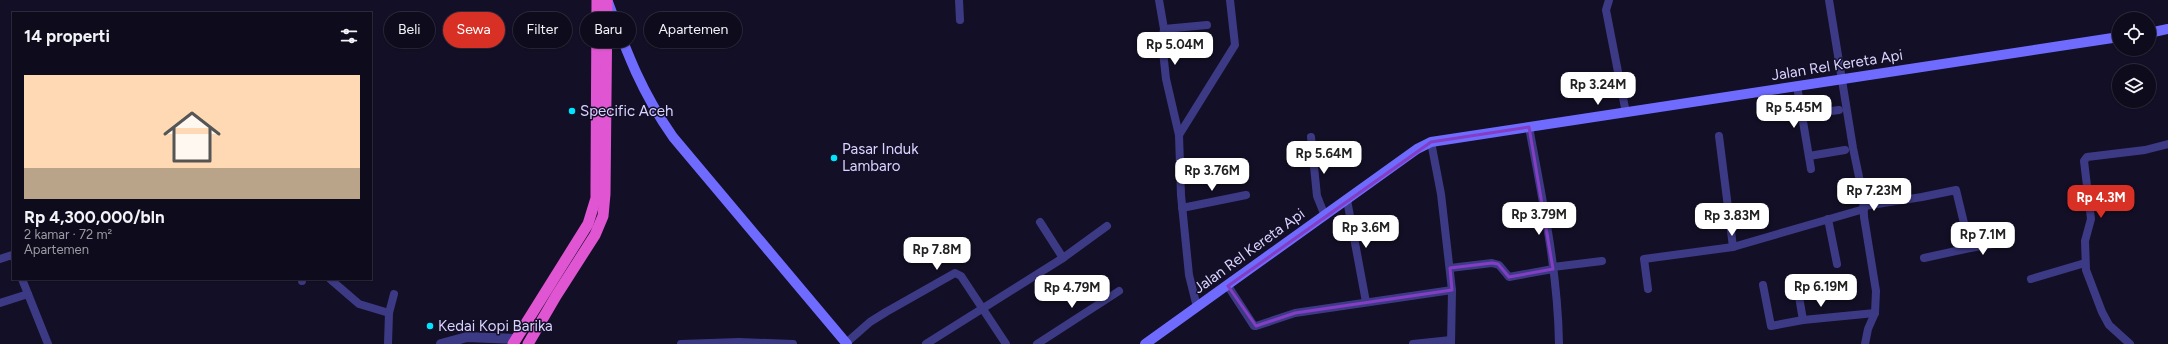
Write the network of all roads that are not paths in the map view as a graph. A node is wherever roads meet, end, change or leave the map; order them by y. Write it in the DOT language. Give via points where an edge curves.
graph roads {
  1 [pos="597,0"];
  2 [pos="607,0"];
  3 [pos="959,0"];
  4 [pos="1159,0"];
  5 [pos="1230,0"];
  6 [pos="1609,0"];
  7 [pos="1829,0"];
  8 [pos="960,20"];
  9 [pos="1207,25"];
  10 [pos="1164,28"];
  11 [pos="2168,30"];
  12 [pos="2156,31"];
  13 [pos="2112,38"];
  14 [pos="1842,79"];
  15 [pos="1797,86"];
  16 [pos="1839,110"];
  17 [pos="1626,113"];
  18 [pos="1802,115"];
  19 [pos="1529,126"];
  20 [pos="1179,135"];
  21 [pos="1719,136"];
  22 [pos="1311,138"];
  23 [pos="1431,142"];
  24 [pos="2168,144"];
  25 [pos="1845,150"];
  26 [pos="1808,156"];
  27 [pos="1811,169"];
  28 [pos="1246,195"];
  29 [pos="1348,200"];
  30 [pos="1182,208"];
  31 [pos="1864,208"];
  32 [pos="1325,216"];
  33 [pos="1828,219"];
  34 [pos="1040,222"];
  35 [pos="1107,226"];
  36 [pos="1993,244"];
  37 [pos="1733,247"];
  38 [pos="1970,248"];
  39 [pos="12,255"];
  40 [pos="1063,258"];
  41 [pos="1924,258"];
  42 [pos="0,259"];
  43 [pos="1602,261"];
  44 [pos="2085,263"];
  45 [pos="1837,264"];
  46 [pos="1450,268"];
  47 [pos="1553,268"];
  48 [pos="1796,279"];
  49 [pos="2031,279"];
  50 [pos="22,280"];
  51 [pos="331,280"];
  52 [pos="1762,285"];
  53 [pos="1228,286"];
  54 [pos="1648,288"];
  55 [pos="1452,290"];
  56 [pos="1119,291"];
  57 [pos="552,293"];
  58 [pos="28,294"];
  59 [pos="394,294"];
  60 [pos="1366,302"];
  61 [pos="0,303"];
  62 [pos="1197,307"];
  63 [pos="984,309"];
  64 [pos="390,313"];
  65 [pos="1875,313"];
  66 [pos="1803,320"];
  67 [pos="515,342"];
  68 [pos="1451,342"];
  69 [pos="762,343"];
  70 [pos="48,344"];
  71 [pos="388,344"];
  72 [pos="441,344"];
  73 [pos="528,344"];
  74 [pos="681,344"];
  75 [pos="793,344"];
  76 [pos="846,344"];
  77 [pos="926,344"];
  78 [pos="1006,344"];
  79 [pos="1037,344"];
  80 [pos="1145,344"];
  81 [pos="1413,344"];
  82 [pos="1559,344"];
  83 [pos="1865,344"];
  84 [pos="2130,344"];
  1 -- 57 [label="highway" via="596,198 588,224"];
  2 -- 57 [label="highway" via="603,216 595,236"];
  2 -- 76 [label="main road" via="635,73 661,120 721,196"];
  3 -- 8 [label="street"];
  4 -- 10 [label="street"];
  5 -- 20 [label="street" via="1235,45"];
  6 -- 17 [label="street" via="1606,10"];
  7 -- 14 [label="street"];
  9 -- 10 [label="street"];
  10 -- 20 [label="street" via="1162,42 1166,79"];
  11 -- 12 [label="main road"];
  13 -- 14 [label="main road, Jalan Rel Kereta Api"];
  14 -- 15 [label="main road, Jalan Rel Kereta Api"];
  14 -- 31 [label="street"];
  15 -- 17 [label="main road, Jalan Rel Kereta Api"];
  15 -- 18 [label="street"];
  16 -- 18 [label="street"];
  17 -- 19 [label="main road, Jalan Rel Kereta Api"];
  18 -- 26 [label="street"];
  19 -- 23 [label="main road, Jalan Rel Kereta Api"];
  19 -- 47 [label="street"];
  20 -- 30 [label="street"];
  21 -- 37 [label="street"];
  22 -- 32 [label="street" via="1317,196"];
  23 -- 29 [label="main road, Jalan Rel Kereta Api"];
  23 -- 46 [label="street" via="1441,194"];
  24 -- 44 [label="street" via="2145,150 2085,158 2091,219 2085,241"];
  25 -- 26 [label="street"];
  26 -- 27 [label="street"];
  28 -- 30 [label="street"];
  29 -- 32 [label="main road, Jalan Rel Kereta Api"];
  29 -- 60 [label="street"];
  30 -- 62 [label="street" via="1192,291"];
  31 -- 33 [label="street"];
  31 -- 38 [label="street" via="1956,190"];
  31 -- 65 [label="street" via="1876,291"];
  32 -- 53 [label="main road, Jalan Rel Kereta Api" via="1275,249"];
  33 -- 37 [label="street"];
  33 -- 45 [label="street"];
  34 -- 40 [label="street"];
  35 -- 40 [label="street"];
  36 -- 38 [label="street"];
  37 -- 54 [label="street" via="1644,259"];
  38 -- 41 [label="street"];
  39 -- 42 [label="street"];
  40 -- 63 [label="street"];
  43 -- 47 [label="street"];
  44 -- 49 [label="street"];
  44 -- 84 [label="street" via="2091,286 2109,325"];
  46 -- 47 [label="street" via="1492,263 1499,265 1509,277"];
  46 -- 55 [label="street"];
  47 -- 82 [label="street" via="1558,300"];
  48 -- 66 [label="street"];
  50 -- 58 [label="street"];
  51 -- 64 [label="street" via="359,304"];
  52 -- 66 [label="street" via="1770,326"];
  53 -- 60 [label="street" via="1254,326 1295,313"];
  53 -- 62 [label="main road, Jalan Rel Kereta Api"];
  55 -- 60 [label="street"];
  55 -- 68 [label="street"];
  56 -- 79 [label="street"];
  57 -- 67 [label="highway"];
  57 -- 73 [label="highway"];
  58 -- 61 [label="street"];
  58 -- 70 [label="street"];
  59 -- 64 [label="street"];
  62 -- 80 [label="main road, Jalan Rel Kereta Api"];
  63 -- 76 [label="street" via="961,276 955,273 880,315"];
  63 -- 77 [label="street"];
  63 -- 78 [label="street"];
  64 -- 71 [label="street"];
  65 -- 66 [label="street"];
  65 -- 83 [label="street"];
  67 -- 72 [label="street" via="467,337"];
  68 -- 81 [label="street"];
  69 -- 74 [label="street"];
  69 -- 75 [label="street"];
}
